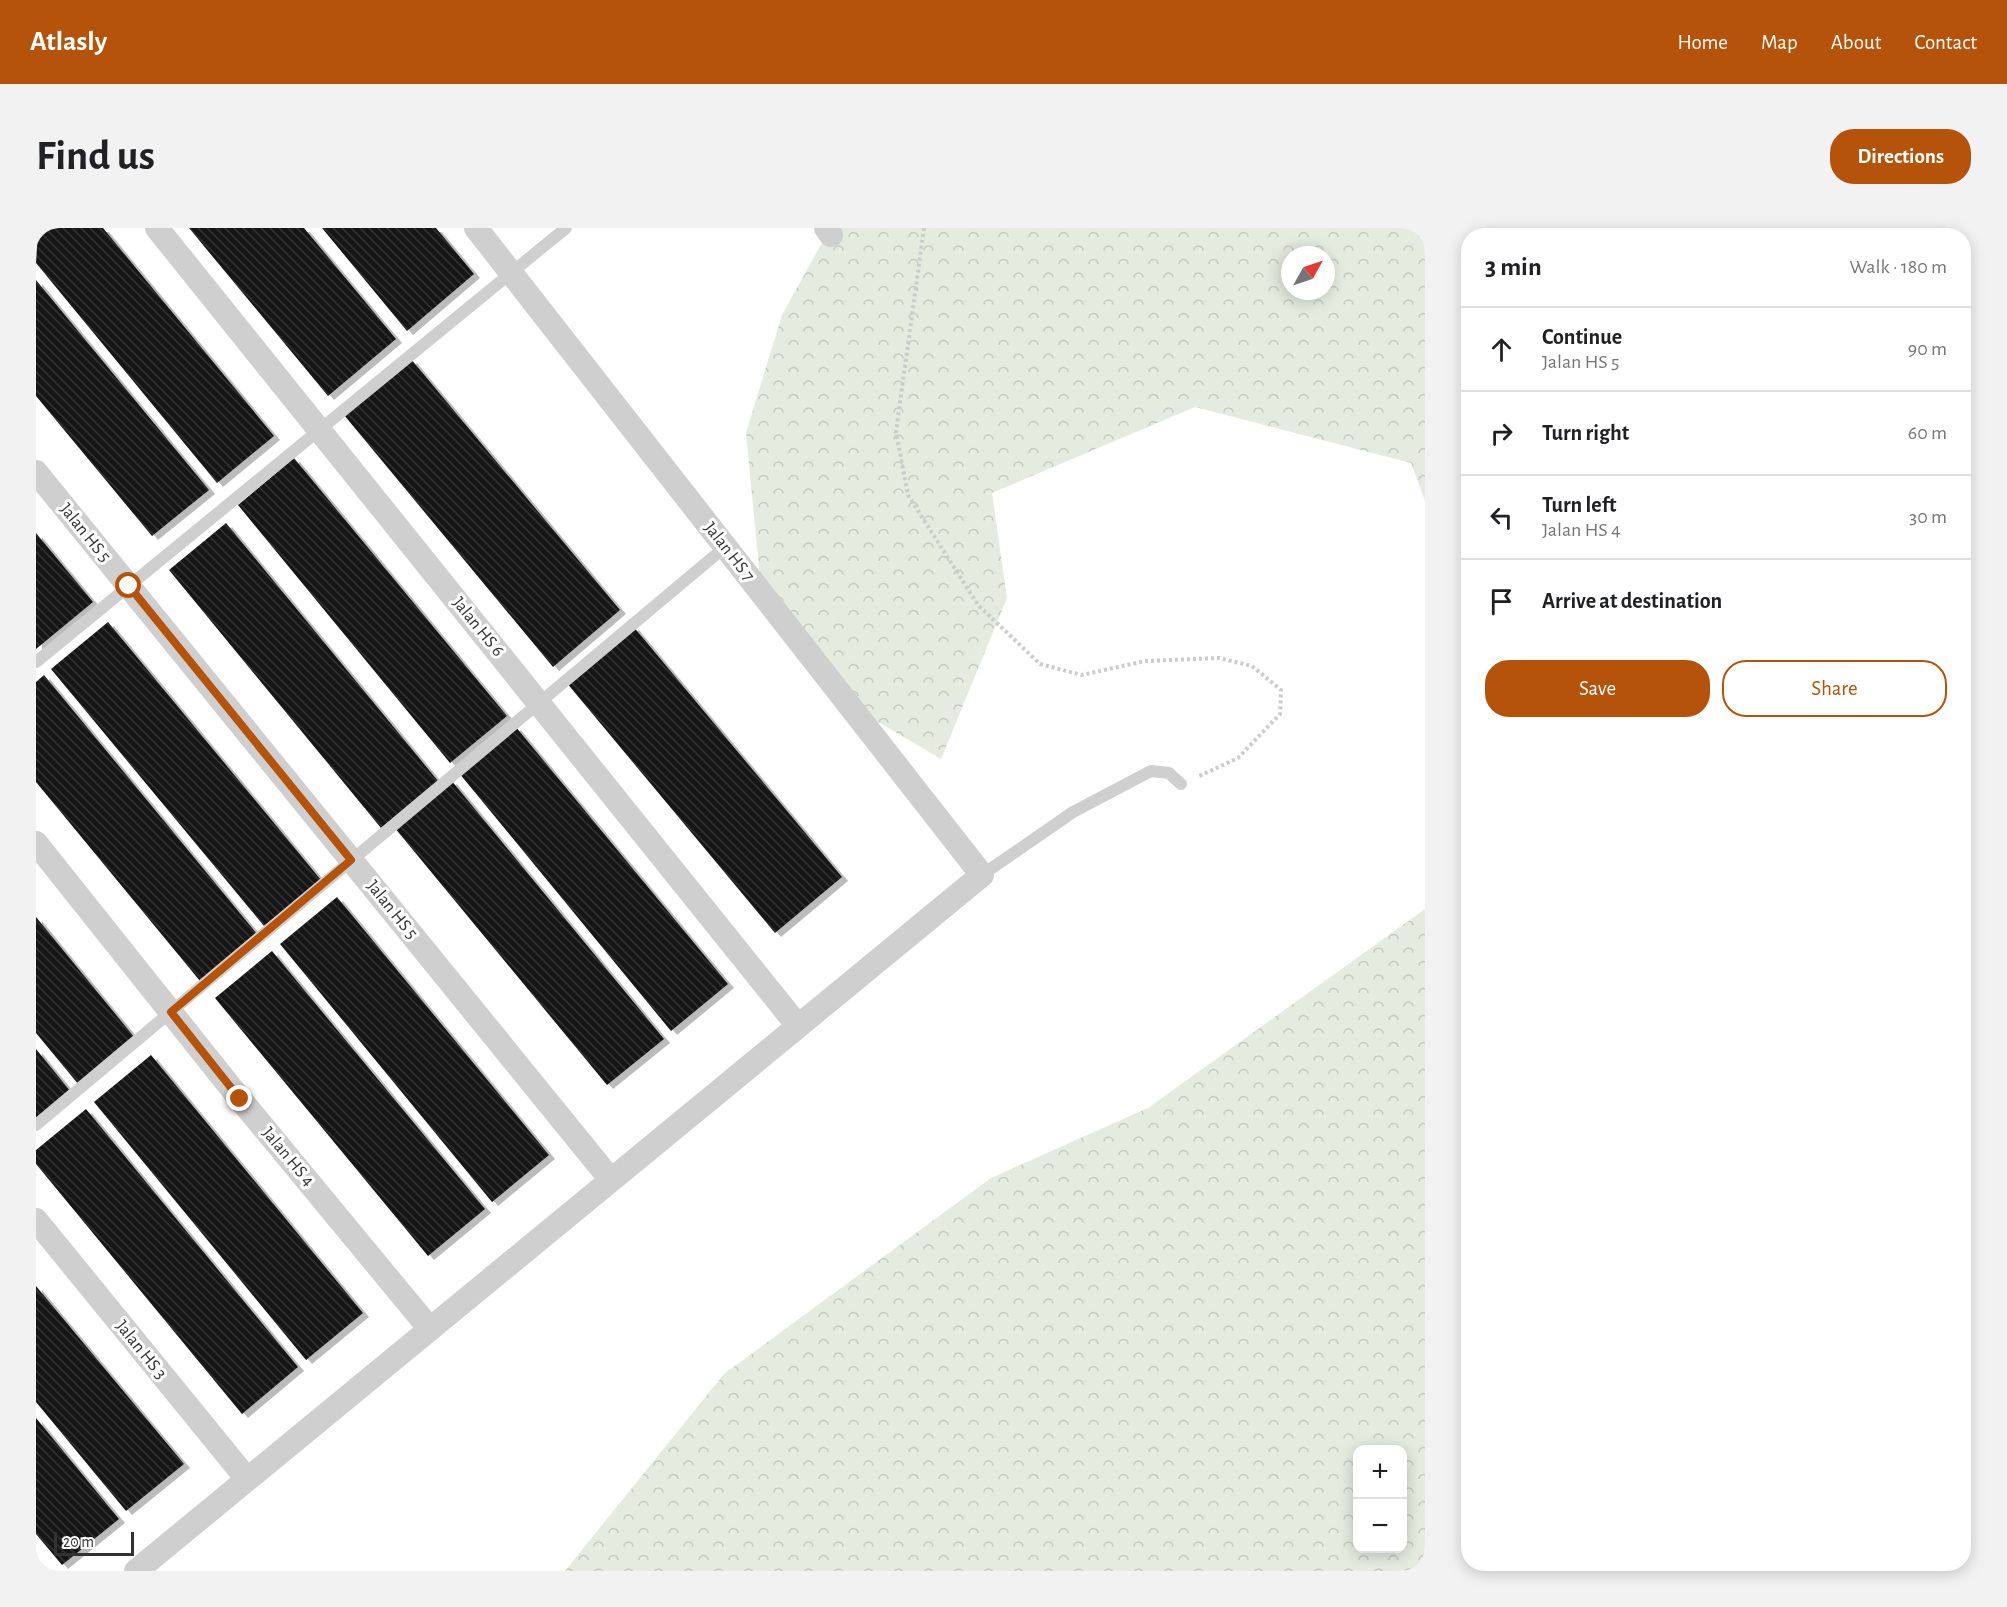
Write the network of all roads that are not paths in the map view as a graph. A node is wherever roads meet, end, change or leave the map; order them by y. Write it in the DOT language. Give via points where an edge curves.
graph roads {
  1 [pos="157,228"];
  2 [pos="476,228"];
  3 [pos="567,228"];
  4 [pos="511,273"];
  5 [pos="320,430"];
  6 [pos="36,472"];
  7 [pos="725,547"];
  8 [pos="129,586"];
  9 [pos="36,662"];
  10 [pos="539,703"];
  11 [pos="1181,784"];
  12 [pos="36,843"];
  13 [pos="351,860"];
  14 [pos="982,875"];
  15 [pos="171,1012"];
  16 [pos="798,1026"];
  17 [pos="36,1125"];
  18 [pos="611,1180"];
  19 [pos="36,1220"];
  20 [pos="430,1329"];
  21 [pos="247,1479"];
  22 [pos="136,1571"];
  1 -- 5 [label="street, Jalan HS 6"];
  2 -- 4 [label="street, Jalan HS 7"];
  3 -- 4 [label="lane"];
  4 -- 5 [label="lane"];
  4 -- 7 [label="street, Jalan HS 7"];
  5 -- 8 [label="lane"];
  5 -- 10 [label="street, Jalan HS 6"];
  6 -- 8 [label="street, Jalan HS 5"];
  7 -- 10 [label="lane"];
  7 -- 14 [label="street, Jalan HS 7"];
  8 -- 9 [label="lane"];
  8 -- 13 [label="street, Jalan HS 5"];
  10 -- 13 [label="lane"];
  10 -- 16 [label="street, Jalan HS 6"];
  11 -- 14 [label="lane" via="1169,773 1152,771 1073,812"];
  12 -- 15 [label="street, Jalan HS 4"];
  13 -- 15 [label="lane"];
  13 -- 18 [label="street, Jalan HS 5"];
  14 -- 16 [label="street"];
  15 -- 17 [label="lane"];
  15 -- 20 [label="street, Jalan HS 4"];
  16 -- 18 [label="street"];
  18 -- 20 [label="street"];
  19 -- 21 [label="street, Jalan HS 3"];
  20 -- 21 [label="street"];
  21 -- 22 [label="street"];
}
